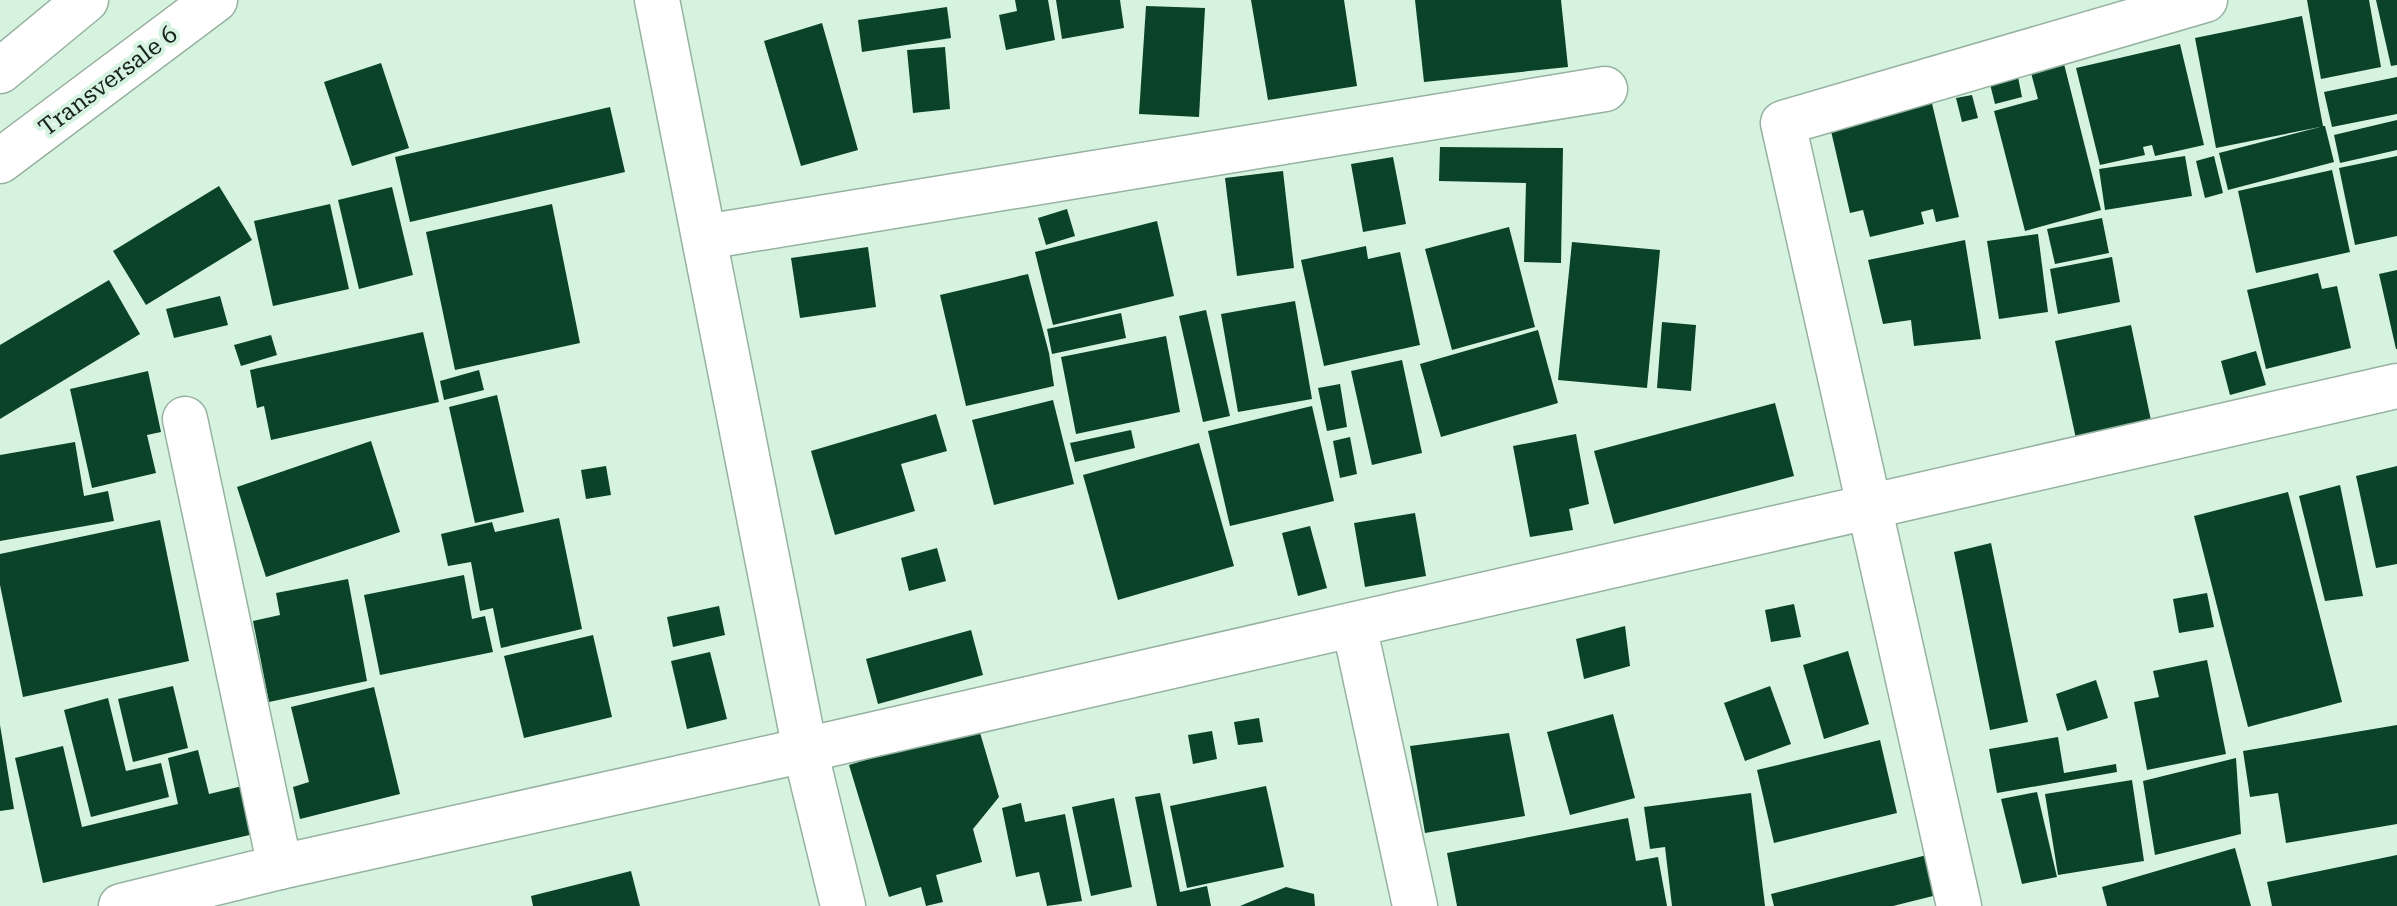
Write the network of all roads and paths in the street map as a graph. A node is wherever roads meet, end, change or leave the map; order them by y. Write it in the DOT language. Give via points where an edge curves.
graph roads {
  1 [pos="86,0"];
  2 [pos="215,0"];
  3 [pos="657,0"];
  4 [pos="2205,0"];
  5 [pos="0,71"];
  6 [pos="1605,89"];
  7 [pos="0,161"];
  8 [pos="705,237"];
  9 [pos="2397,386"];
  10 [pos="185,419"];
  11 [pos="1870,506"];
  12 [pos="1354,625"];
  13 [pos="805,750"];
  14 [pos="280,867"];
  15 [pos="121,906"];
  16 [pos="843,906"];
  17 [pos="1415,906"];
  18 [pos="1959,906"];
  1 -- 5 [label="street"];
  2 -- 7 [label="street, Transversale 6"];
  3 -- 8 [label="street"];
  4 -- 11 [label="street" via="1783,123"];
  6 -- 8 [label="street"];
  8 -- 13 [label="street"];
  9 -- 11 [label="street"];
  10 -- 14 [label="street"];
  11 -- 12 [label="street"];
  11 -- 18 [label="street"];
  12 -- 13 [label="street"];
  12 -- 17 [label="street"];
  13 -- 14 [label="street"];
  13 -- 16 [label="street"];
  14 -- 15 [label="street"];
}
